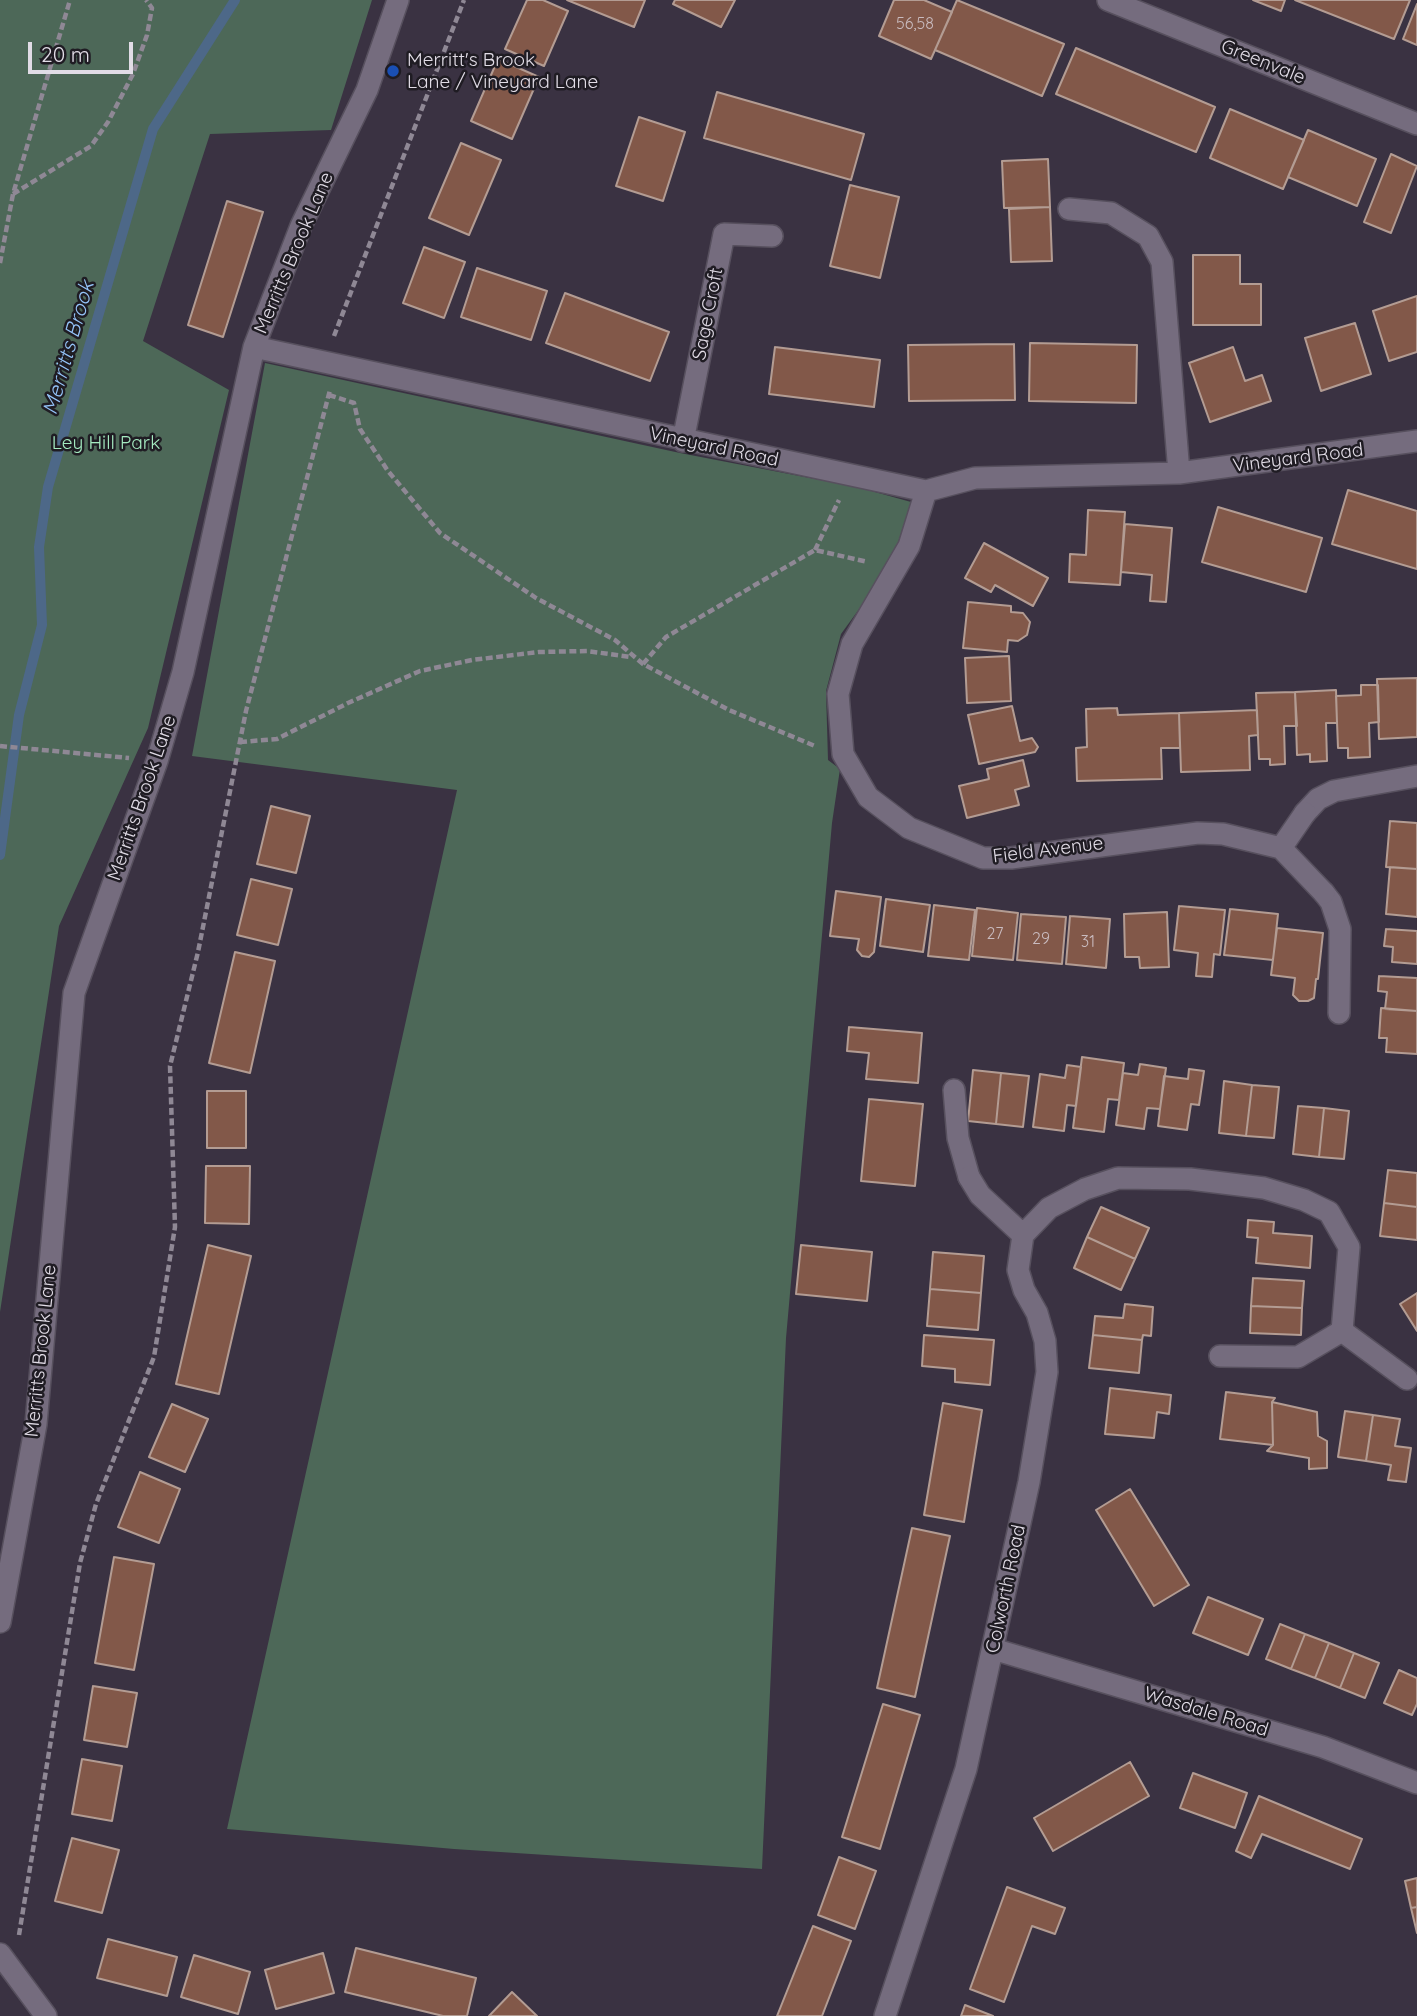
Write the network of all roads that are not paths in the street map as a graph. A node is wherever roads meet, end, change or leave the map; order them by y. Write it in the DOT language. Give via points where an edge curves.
graph roads {
  1 [pos="398,0"];
  2 [pos="1108,0"];
  3 [pos="1417,124"];
  4 [pos="1069,209"];
  5 [pos="772,236"];
  6 [pos="254,347"];
  7 [pos="683,440"];
  8 [pos="1417,441"];
  9 [pos="1179,473"];
  10 [pos="926,492"];
  11 [pos="1417,776"];
  12 [pos="1281,848"];
  13 [pos="1339,1013"];
  14 [pos="954,1090"];
  15 [pos="1023,1236"];
  16 [pos="1342,1331"];
  17 [pos="1220,1356"];
  18 [pos="1407,1379"];
  19 [pos="0,1622"];
  20 [pos="993,1648"];
  21 [pos="1417,1783"];
  22 [pos="0,1954"];
  23 [pos="46,2016"];
  24 [pos="885,2016"];
  1 -- 6 [label="street, Merritts Brook Lane" via="367,90 302,226"];
  2 -- 3 [label="street, Greenvale"];
  4 -- 9 [label="street" via="1111,213 1148,236 1162,262"];
  5 -- 7 [label="street, Sage Croft" via="724,234"];
  6 -- 7 [label="street, Vineyard Road"];
  6 -- 19 [label="street, Merritts Brook Lane" via="183,672 157,761 74,993 36,1424"];
  7 -- 10 [label="street, Vineyard Road"];
  8 -- 9 [label="street, Vineyard Road"];
  9 -- 10 [label="street, Vineyard Road" via="975,478"];
  10 -- 12 [label="street, Field Avenue" via="909,546 852,644 838,694 843,754 868,797 909,828 983,858 1198,833"];
  11 -- 12 [label="street" via="1318,799"];
  12 -- 13 [label="street" via="1331,902 1340,929"];
  14 -- 15 [label="street" via="958,1138 969,1177 980,1195"];
  15 -- 16 [label="street" via="1049,1208 1118,1178 1190,1179 1277,1192 1329,1212 1349,1247"];
  15 -- 20 [label="street, Colworth Road" via="1018,1270 1045,1341 1047,1372"];
  16 -- 17 [label="street" via="1297,1357"];
  16 -- 18 [label="street"];
  20 -- 21 [label="street, Wasdale Road" via="1323,1747"];
  20 -- 24 [label="street, Colworth Road" via="966,1769"];
  22 -- 23 [label="street"];
}
